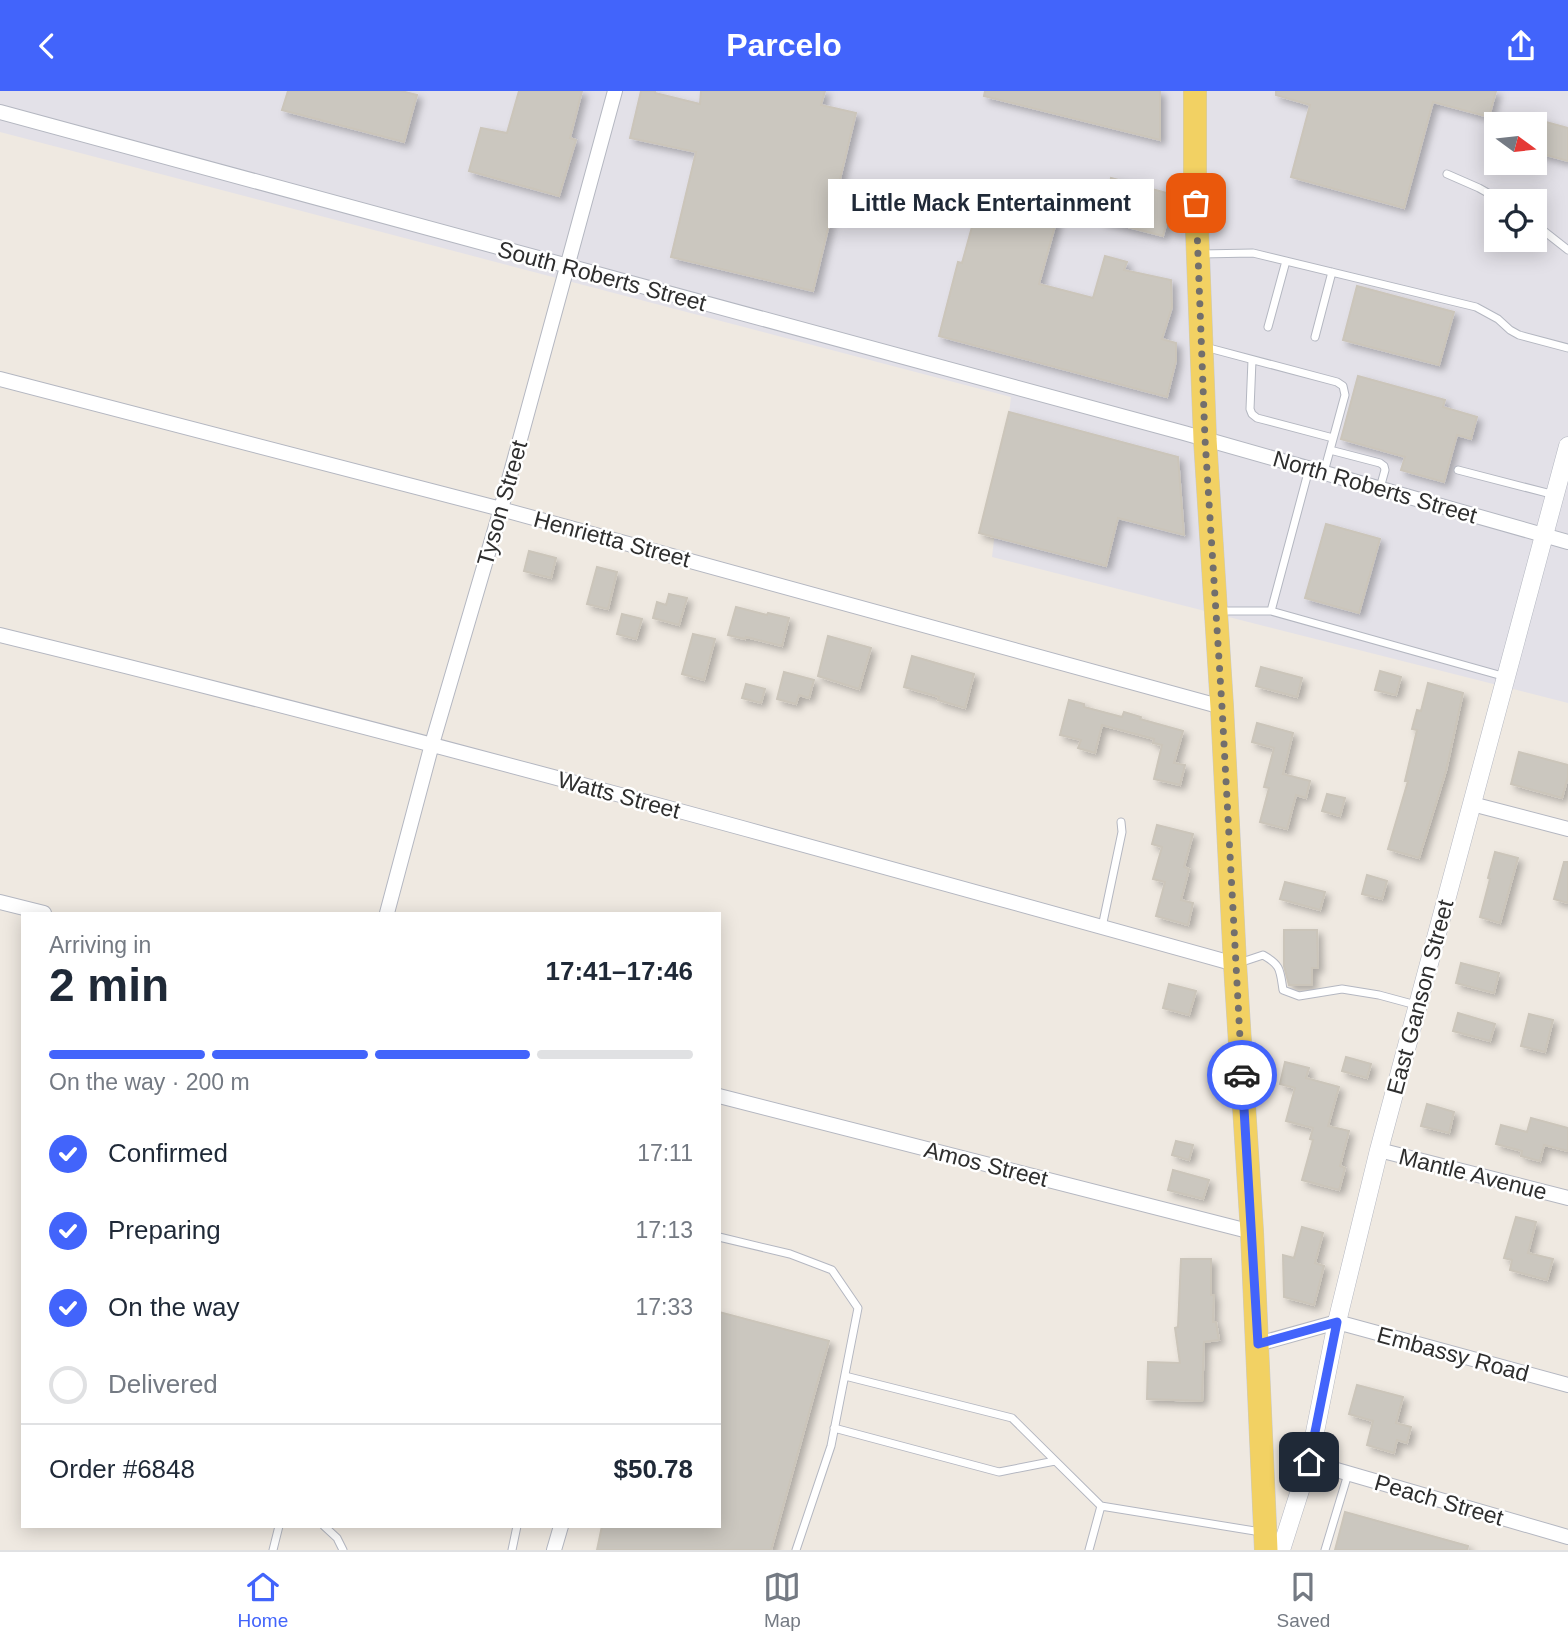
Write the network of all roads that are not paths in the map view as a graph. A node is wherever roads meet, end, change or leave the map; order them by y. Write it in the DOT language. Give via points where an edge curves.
graph roads {
  1 [pos="615,91"];
  2 [pos="1195,91"];
  3 [pos="0,112"];
  4 [pos="1447,174"];
  5 [pos="1484,191"];
  6 [pos="1547,233"];
  7 [pos="1568,250"];
  8 [pos="1198,254"];
  9 [pos="1286,261"];
  10 [pos="567,267"];
  11 [pos="1332,272"];
  12 [pos="1268,327"];
  13 [pos="1315,337"];
  14 [pos="1201,346"];
  15 [pos="1568,348"];
  16 [pos="1252,360"];
  17 [pos="0,381"];
  18 [pos="1333,438"];
  19 [pos="1205,439"];
  20 [pos="1568,446"];
  21 [pos="1330,450"];
  22 [pos="1458,470"];
  23 [pos="1316,471"];
  24 [pos="1379,489"];
  25 [pos="1555,495"];
  26 [pos="501,509"];
  27 [pos="1545,535"];
  28 [pos="1568,542"];
  29 [pos="1216,611"];
  30 [pos="1271,611"];
  31 [pos="0,635"];
  32 [pos="1507,677"];
  33 [pos="1222,707"];
  34 [pos="432,744"];
  35 [pos="1472,804"];
  36 [pos="1121,822"];
  37 [pos="1568,829"];
  38 [pos="0,902"];
  39 [pos="40,912"];
  40 [pos="387,912"];
  41 [pos="1102,928"];
  42 [pos="1235,964"];
  43 [pos="1418,1005"];
  44 [pos="721,1097"];
  45 [pos="1379,1150"];
  46 [pos="1568,1198"];
  47 [pos="1252,1232"];
  48 [pos="721,1237"];
  49 [pos="1337,1322"];
  50 [pos="1258,1344"];
  51 [pos="845,1376"];
  52 [pos="1568,1385"];
  53 [pos="834,1428"];
  54 [pos="1055,1461"];
  55 [pos="1309,1462"];
  56 [pos="1349,1473"];
  57 [pos="1101,1506"];
  58 [pos="278,1528"];
  59 [pos="326,1528"];
  60 [pos="517,1528"];
  61 [pos="560,1528"];
  62 [pos="1568,1537"];
  63 [pos="1266,1541"];
  64 [pos="273,1550"];
  65 [pos="343,1550"];
  66 [pos="512,1550"];
  67 [pos="554,1550"];
  68 [pos="796,1550"];
  69 [pos="1089,1550"];
  70 [pos="1281,1550"];
  71 [pos="1325,1550"];
  1 -- 10 [label="street, Tyson Street"];
  2 -- 8 [label="main road"];
  3 -- 10 [label="street, South Roberts Street"];
  4 -- 5 [label="lane"];
  6 -- 7 [label="lane"];
  8 -- 9 [label="lane" via="1253,253"];
  8 -- 14 [label="main road"];
  9 -- 11 [label="lane"];
  9 -- 12 [label="lane"];
  10 -- 19 [label="street, South Roberts Street"];
  10 -- 26 [label="street, Tyson Street"];
  11 -- 13 [label="lane"];
  11 -- 15 [label="lane" via="1476,307 1519,335"];
  14 -- 16 [label="lane"];
  14 -- 19 [label="main road"];
  16 -- 18 [label="lane" via="1252,414"];
  16 -- 18 [label="lane" via="1343,386 1345,395"];
  17 -- 26 [label="street, Henrietta Street"];
  18 -- 21 [label="lane"];
  19 -- 23 [label="street, North Roberts Street"];
  19 -- 29 [label="main road"];
  20 -- 25 [label="street, East Ganson Street"];
  21 -- 23 [label="lane"];
  21 -- 24 [label="lane" via="1384,466"];
  22 -- 25 [label="lane"];
  23 -- 24 [label="street, North Roberts Street"];
  23 -- 30 [label="lane"];
  24 -- 27 [label="street, North Roberts Street"];
  25 -- 27 [label="street, East Ganson Street"];
  26 -- 33 [label="street, Henrietta Street"];
  26 -- 34 [label="street, Tyson Street"];
  27 -- 28 [label="street, North Roberts Street"];
  27 -- 32 [label="street, East Ganson Street"];
  29 -- 30 [label="lane"];
  29 -- 33 [label="main road"];
  30 -- 32 [label="lane"];
  31 -- 34 [label="street, Watts Street"];
  32 -- 35 [label="street, East Ganson Street"];
  33 -- 42 [label="main road"];
  34 -- 40 [label="street, Tyson Street"];
  34 -- 41 [label="street, Watts Street"];
  35 -- 37 [label="street"];
  35 -- 43 [label="street, East Ganson Street"];
  36 -- 41 [label="lane"];
  38 -- 39 [label="street"];
  41 -- 42 [label="street, Watts Street"];
  42 -- 43 [label="lane" via="1263,955 1279,969 1283,990 1299,996 1342,989"];
  42 -- 47 [label="main road"];
  43 -- 45 [label="street, East Ganson Street"];
  44 -- 47 [label="street, Amos Street"];
  45 -- 46 [label="street, Mantle Avenue"];
  45 -- 49 [label="street, East Ganson Street"];
  47 -- 50 [label="main road"];
  48 -- 51 [label="lane" via="790,1254 832,1271 858,1308"];
  49 -- 50 [label="street"];
  49 -- 52 [label="street, Embassy Road"];
  49 -- 55 [label="street, East Ganson Street"];
  50 -- 63 [label="main road"];
  51 -- 53 [label="lane"];
  51 -- 54 [label="lane" via="1012,1418"];
  53 -- 54 [label="lane" via="999,1472"];
  53 -- 68 [label="lane"];
  54 -- 57 [label="lane"];
  55 -- 56 [label="street, Peach Street"];
  55 -- 70 [label="street, East Ganson Street"];
  56 -- 62 [label="street, Peach Street"];
  56 -- 71 [label="lane"];
  57 -- 63 [label="lane"];
  57 -- 69 [label="lane"];
  58 -- 64 [label="lane"];
  59 -- 65 [label="lane"];
  60 -- 66 [label="lane"];
  61 -- 67 [label="street"];
}
